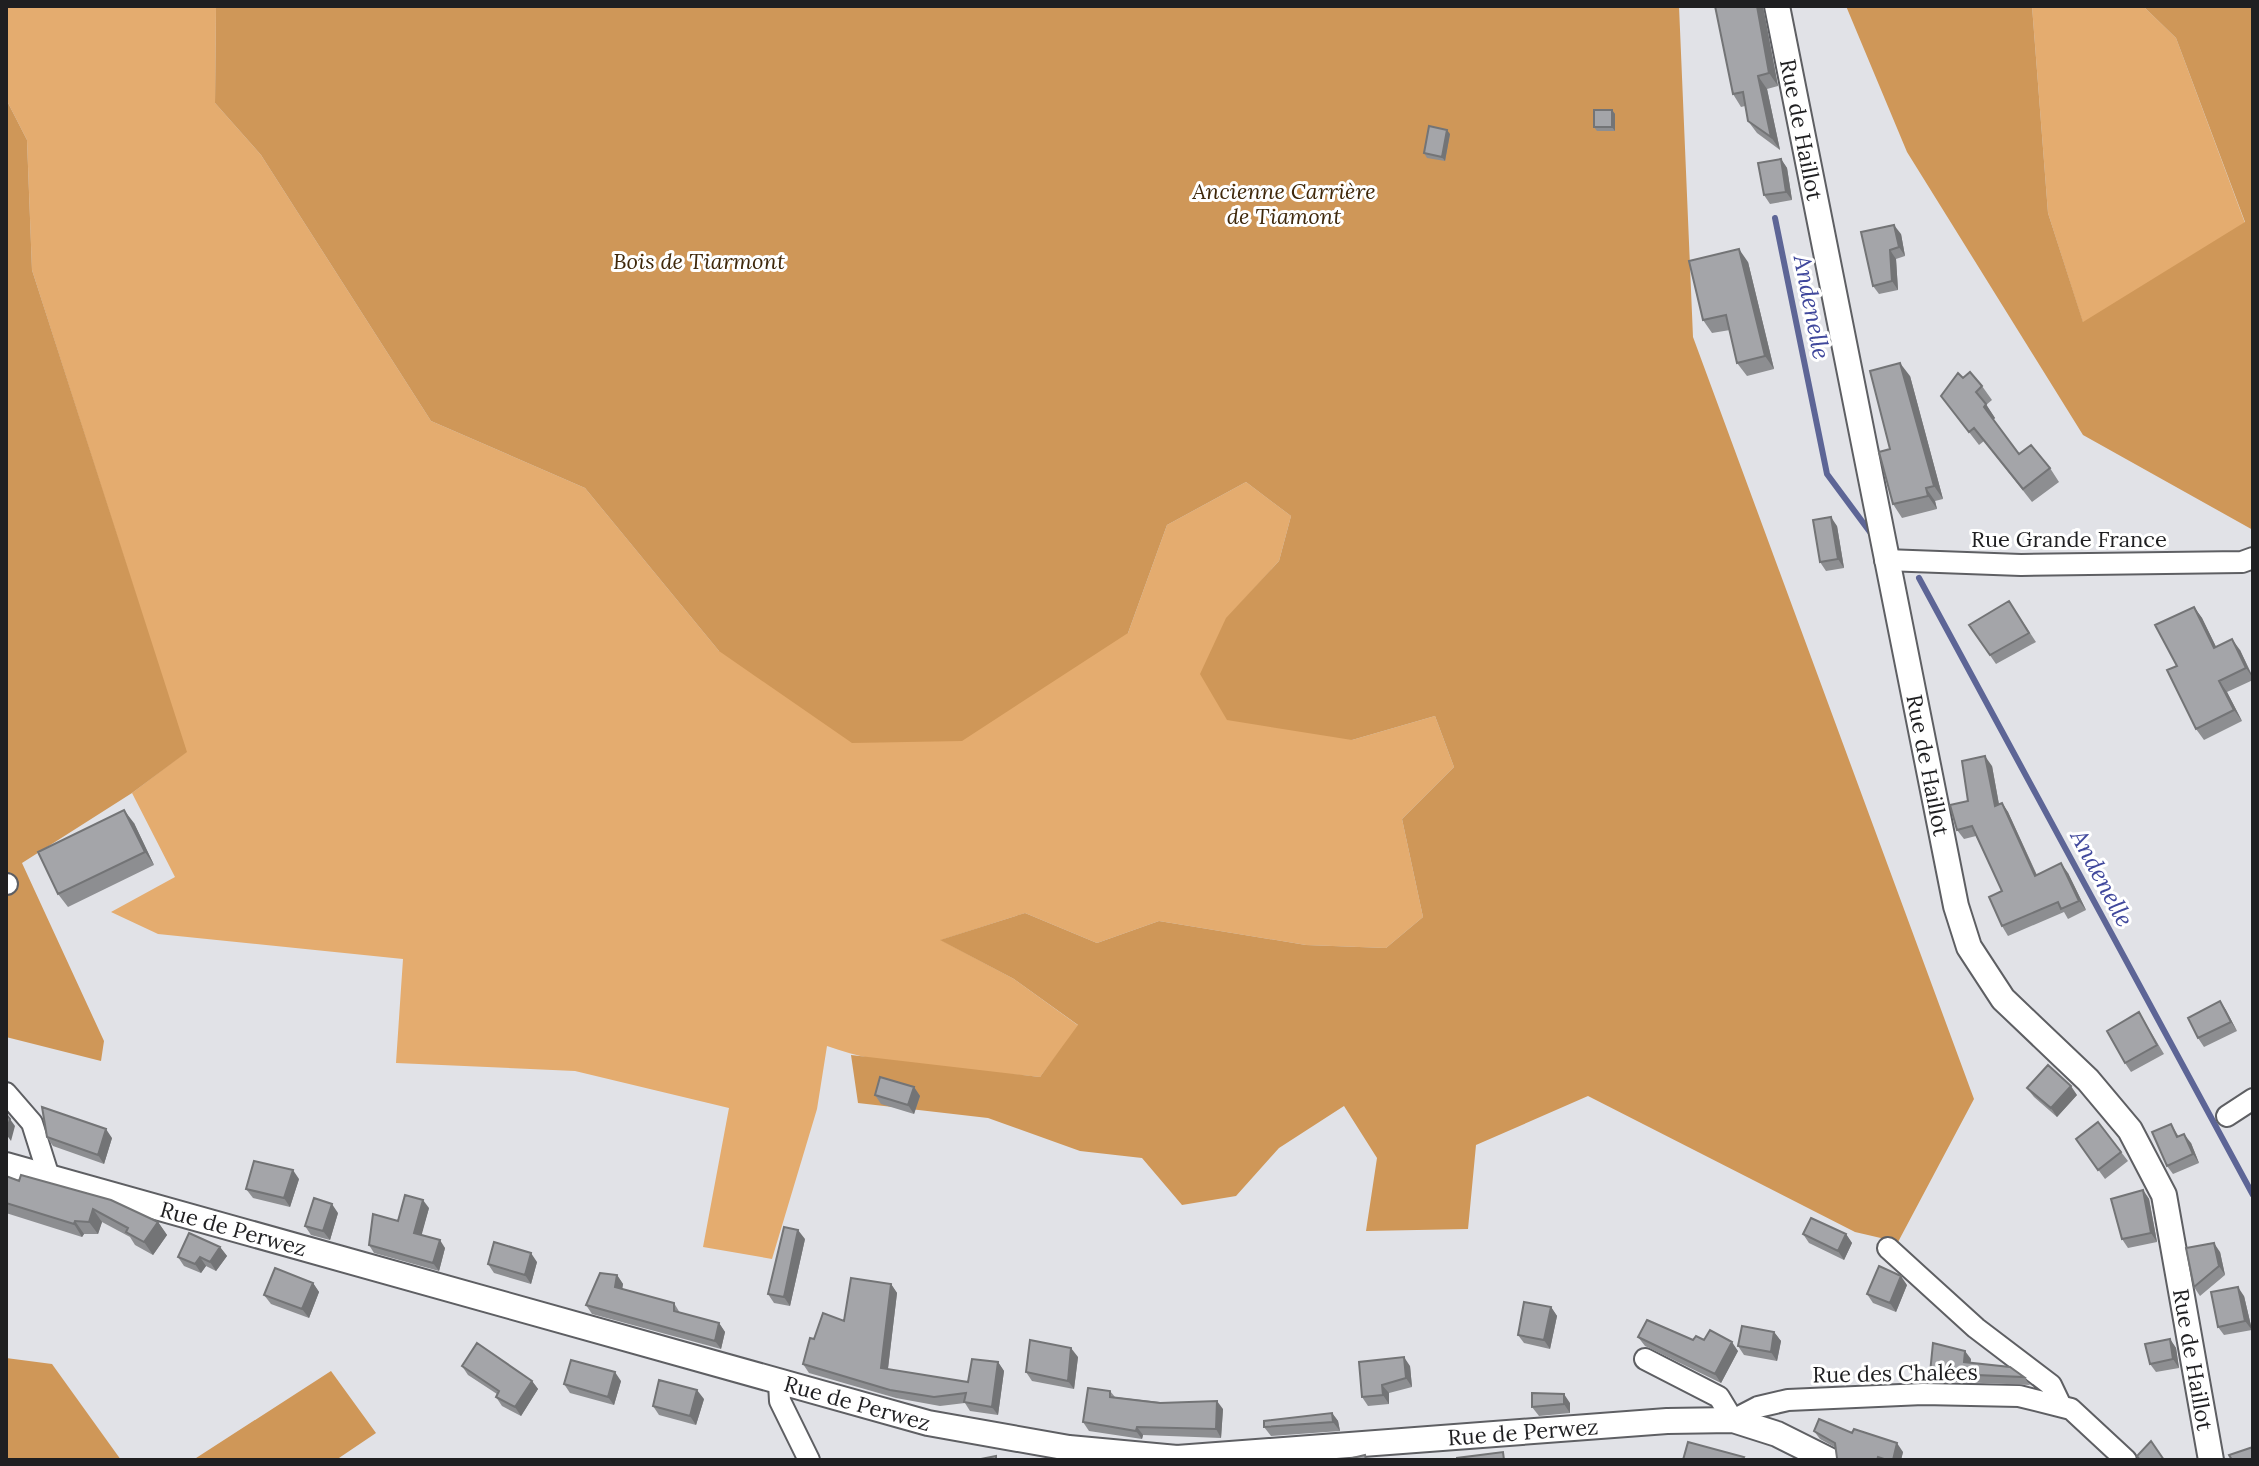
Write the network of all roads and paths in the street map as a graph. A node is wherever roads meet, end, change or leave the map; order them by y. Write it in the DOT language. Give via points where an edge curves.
graph roads {
  1 [pos="1777,6"];
  2 [pos="2253,558"];
  3 [pos="1885,560"];
  4 [pos="6,1093"];
  5 [pos="2253,1099"];
  6 [pos="2227,1116"];
  7 [pos="6,1165"];
  8 [pos="49,1177"];
  9 [pos="1888,1248"];
  10 [pos="1645,1359"];
  11 [pos="779,1383"];
  12 [pos="2061,1406"];
  13 [pos="1733,1420"];
  14 [pos="1174,1459"];
  15 [pos="809,1460"];
  16 [pos="1829,1460"];
  17 [pos="2126,1460"];
  18 [pos="2211,1460"];
  1 -- 3 [label="street, Rue de Haillot"];
  2 -- 3 [label="street, Rue Grande France" via="2021,565"];
  3 -- 18 [label="street, Rue de Haillot" via="1956,906 1969,947 2003,999 2088,1080 2130,1130 2164,1195"];
  4 -- 8 [label="street" via="32,1123"];
  5 -- 6 [label="street"];
  7 -- 8 [label="street, Rue de Perwez"];
  8 -- 11 [label="street, Rue de Perwez"];
  9 -- 12 [label="street, Rue des Chalées" via="1976,1328 2051,1385"];
  10 -- 13 [label="street" via="1719,1397"];
  11 -- 14 [label="street, Rue de Perwez" via="928,1423 1069,1448"];
  11 -- 15 [label="street" via="780,1401"];
  12 -- 13 [label="street, Rue des Chalées" via="2019,1396 1923,1394 1788,1400"];
  12 -- 17 [label="street, Rue des Chalées" via="2071,1409"];
  13 -- 14 [label="street, Rue de Perwez"];
  13 -- 16 [label="street, Rue de Perwez"];
}
